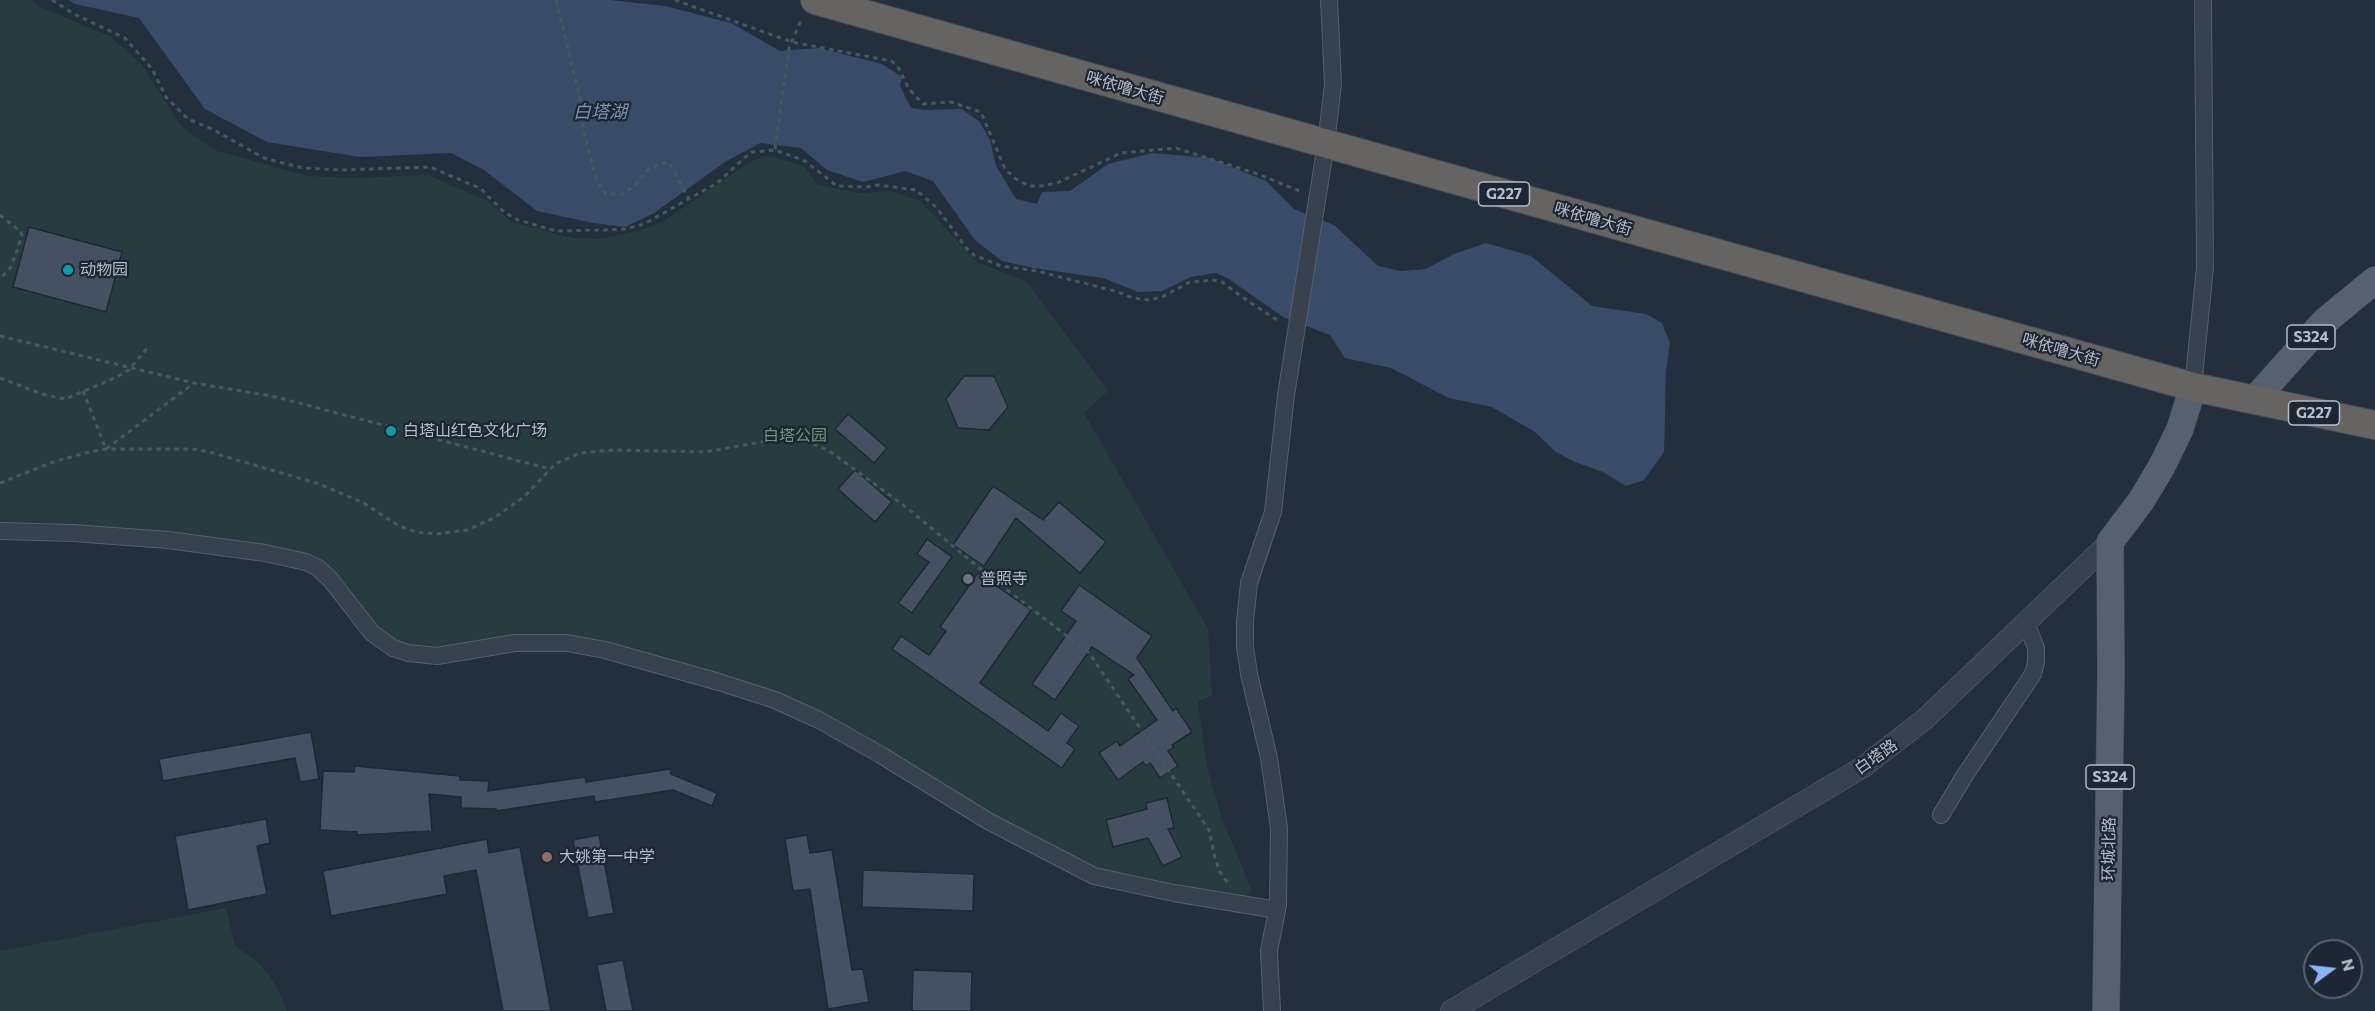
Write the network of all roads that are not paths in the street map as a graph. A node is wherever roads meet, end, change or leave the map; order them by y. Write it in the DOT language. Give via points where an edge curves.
graph roads {
  1 [pos="1329,0"];
  2 [pos="2203,0"];
  3 [pos="810,5"];
  4 [pos="1326,144"];
  5 [pos="2375,280"];
  6 [pos="2193,387"];
  7 [pos="2254,400"];
  8 [pos="2375,424"];
  9 [pos="0,531"];
  10 [pos="2110,542"];
  11 [pos="2026,623"];
  12 [pos="1941,815"];
  13 [pos="1277,910"];
  14 [pos="1272,1011"];
  15 [pos="1451,1011"];
  16 [pos="2106,1011"];
  1 -- 4 [label="street" via="1333,84"];
  2 -- 6 [label="street" via="2205,267"];
  3 -- 4 [label="highway, 咪依噜大街 / G227"];
  4 -- 6 [label="highway, 咪依噜大街 / G227"];
  4 -- 13 [label="street" via="1286,395 1273,512 1249,583 1245,622 1249,674 1269,758 1279,828"];
  5 -- 7 [label="main road, S324" via="2324,322"];
  6 -- 7 [label="highway, 咪依噜大街 / G227"];
  6 -- 10 [label="main road, 白塔路" via="2180,429 2162,466"];
  7 -- 8 [label="highway, 咪依噜大街 / G227"];
  9 -- 13 [label="street" via="168,540 306,562 330,579 372,633 408,653 437,656 515,643 567,643 719,682 775,700 828,725 988,821 1094,876"];
  10 -- 11 [label="street, 白塔路"];
  10 -- 16 [label="main road, 环城北路 / S324"];
  11 -- 12 [label="street" via="2036,648 2033,674"];
  11 -- 15 [label="street, 白塔路" via="1925,719 1863,767"];
  13 -- 14 [label="street" via="1269,951"];
}
